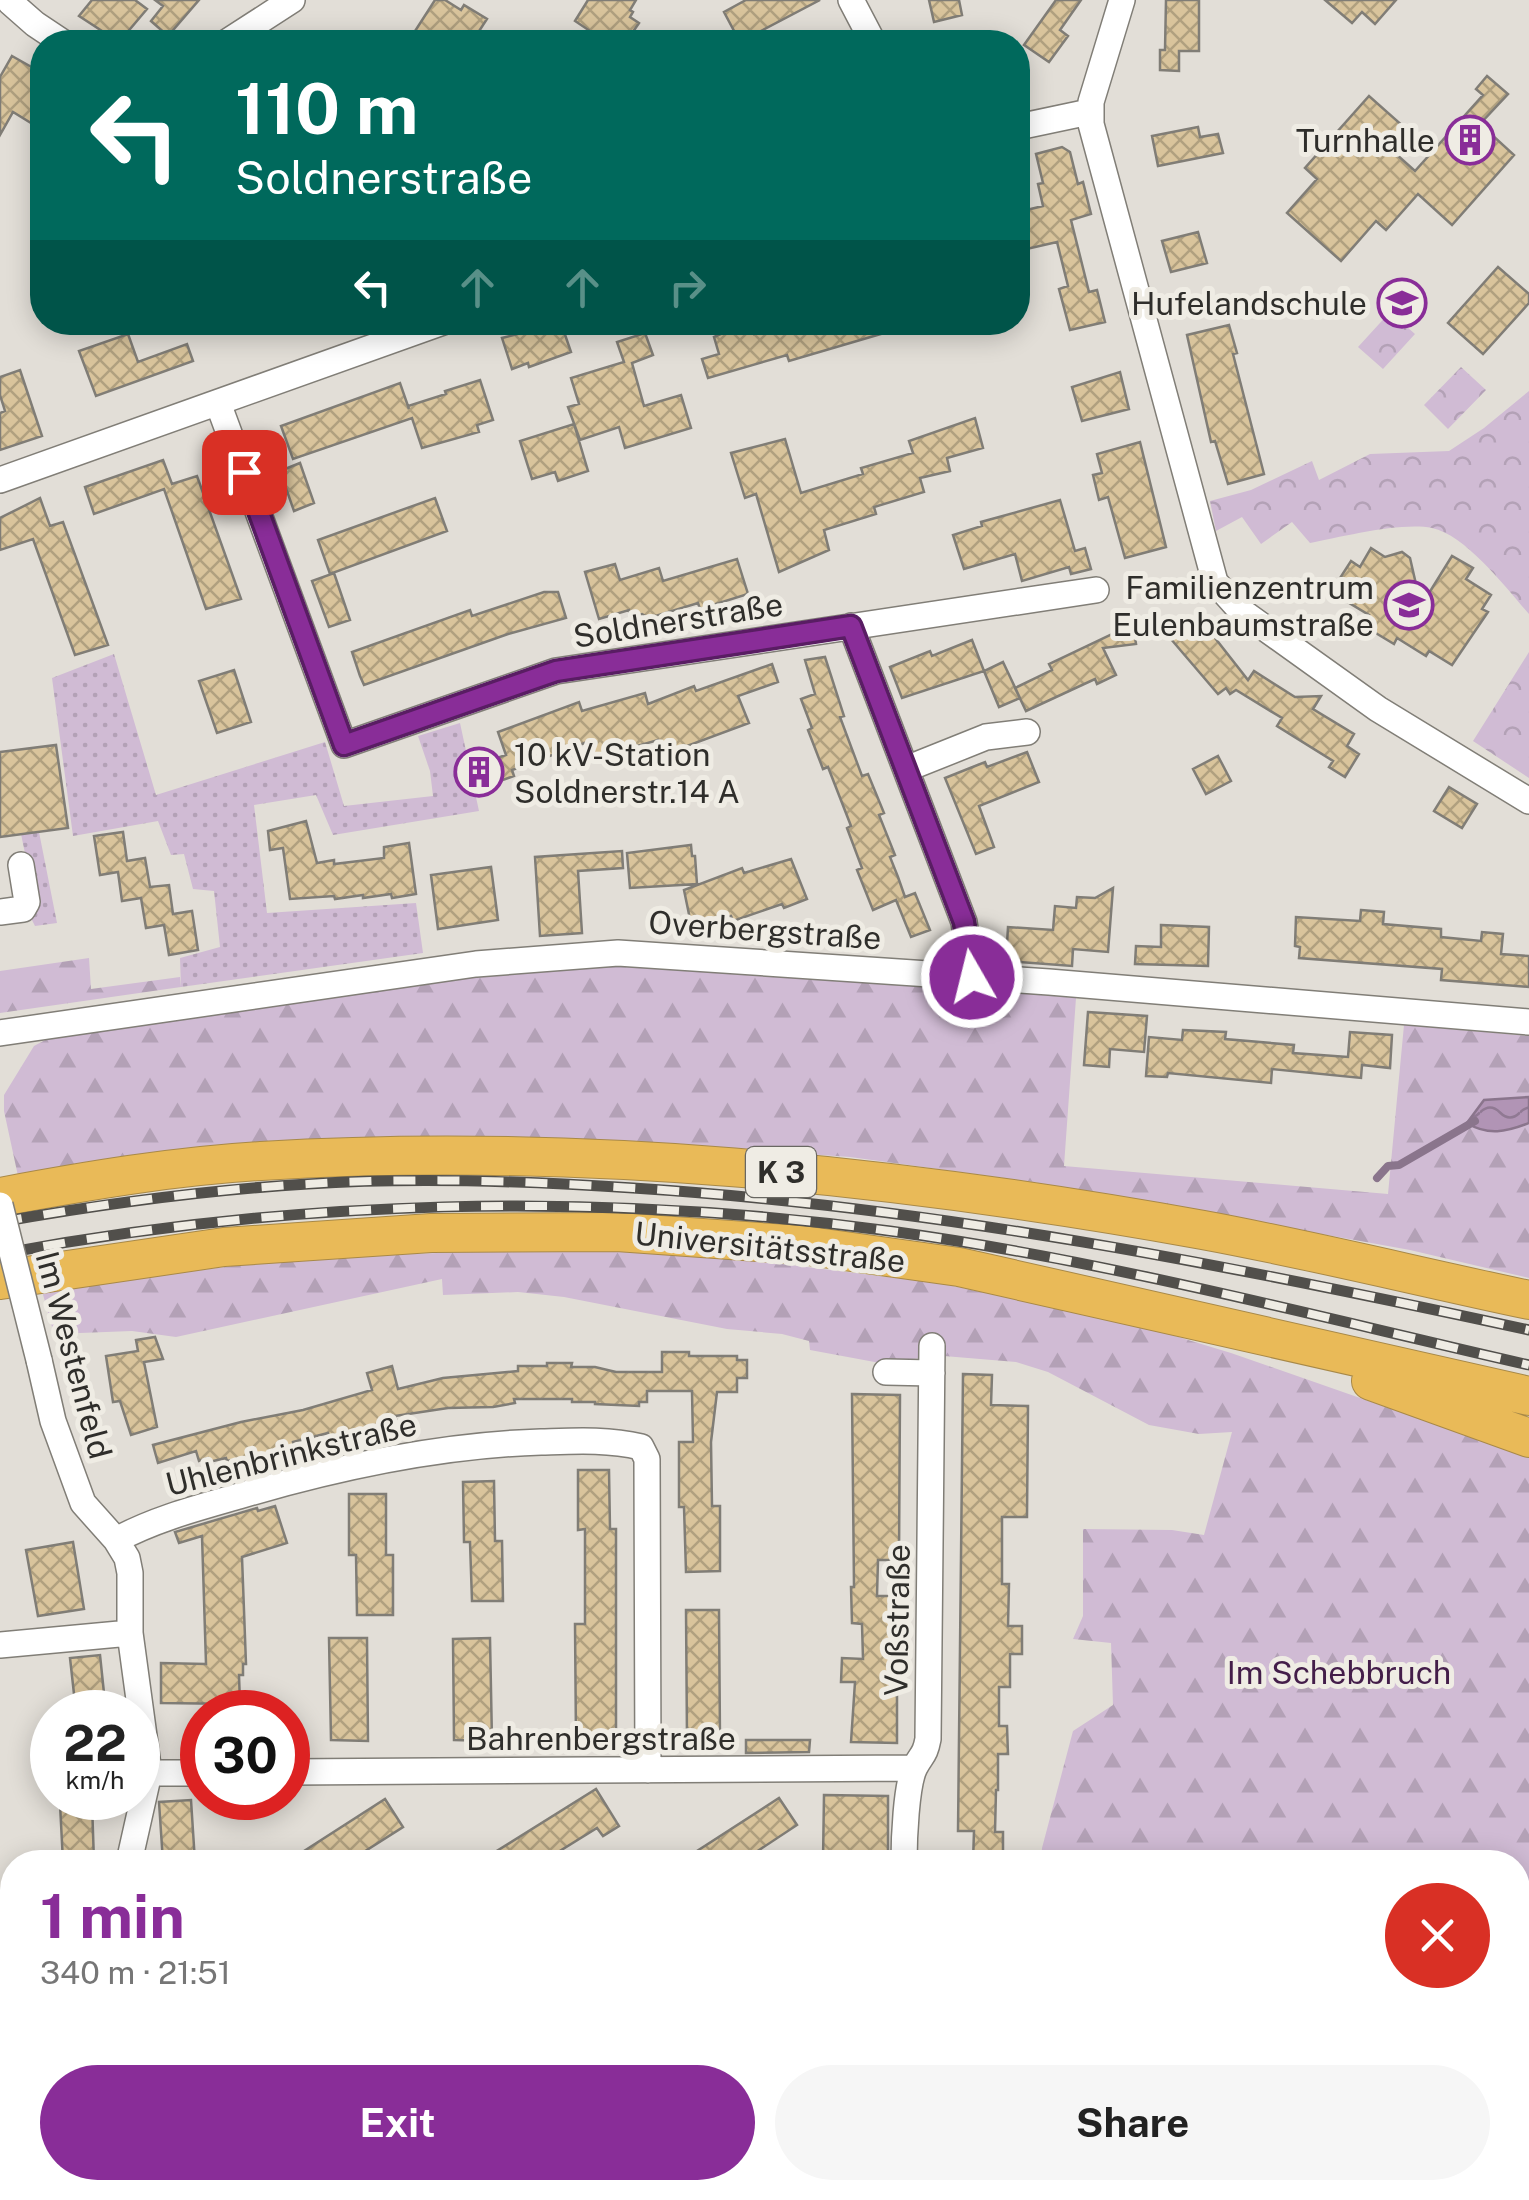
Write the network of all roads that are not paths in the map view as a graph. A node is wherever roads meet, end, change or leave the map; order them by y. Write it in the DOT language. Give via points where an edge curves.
graph roads {
  1 [pos="292,0"];
  2 [pos="851,0"];
  3 [pos="1122,0"];
  4 [pos="8,4"];
  5 [pos="43,30"];
  6 [pos="246,30"];
  7 [pos="867,30"];
  8 [pos="1090,112"];
  9 [pos="1030,124"];
  10 [pos="407,335"];
  11 [pos="218,403"];
  12 [pos="0,480"];
  13 [pos="1096,590"];
  14 [pos="851,626"];
  15 [pos="1027,732"];
  16 [pos="906,769"];
  17 [pos="1529,801"];
  18 [pos="14,875"];
  19 [pos="0,912"];
  20 [pos="972,977"];
  21 [pos="1529,1022"];
  22 [pos="0,1034"];
  23 [pos="0,1197"];
  24 [pos="0,1206"];
  25 [pos="0,1280"];
  26 [pos="1529,1300"];
  27 [pos="1278,1339"];
  28 [pos="932,1346"];
  29 [pos="886,1372"];
  30 [pos="932,1374"];
  31 [pos="1529,1396"];
  32 [pos="1529,1438"];
  33 [pos="116,1540"];
  34 [pos="130,1634"];
  35 [pos="0,1645"];
  36 [pos="137,1690"];
  37 [pos="914,1768"];
  38 [pos="648,1770"];
  39 [pos="310,1772"];
  40 [pos="138,1820"];
  41 [pos="132,1850"];
  42 [pos="904,1850"];
  1 -- 6 [label="street"];
  2 -- 7 [label="street"];
  3 -- 8 [label="street"];
  4 -- 5 [label="street"];
  8 -- 9 [label="street"];
  8 -- 17 [label="street" via="1215,582 1241,610 1362,698"];
  10 -- 11 [label="street"];
  11 -- 12 [label="street"];
  11 -- 14 [label="street, Soldnerstraße" via="344,745 556,671"];
  13 -- 14 [label="street, Soldnerstraße"];
  14 -- 16 [label="street"];
  15 -- 16 [label="street" via="986,737"];
  16 -- 20 [label="street" via="964,922"];
  18 -- 19 [label="street" via="26,902 22,910"];
  20 -- 21 [label="street, Overbergstraße"];
  20 -- 22 [label="street, Overbergstraße" via="618,953 476,964"];
  23 -- 26 [label="highway, K 3" via="259,1161 672,1161 1064,1206"];
  24 -- 33 [label="street, Im Westenfeld, bridge" via="60,1444 83,1503"];
  25 -- 27 [label="highway, Universitätsstraße / K 3" via="332,1237 616,1232 802,1245 959,1267"];
  27 -- 31 [label="highway, Universitätsstraße / K 3"];
  27 -- 32 [label="highway"];
  28 -- 30 [label="street, Voßstraße"];
  29 -- 30 [label="street"];
  30 -- 37 [label="street, Voßstraße" via="928,1739"];
  33 -- 34 [label="street, Im Westenfeld" via="130,1574"];
  33 -- 38 [label="street, Uhlenbrinkstraße" via="210,1504 392,1459 506,1443 587,1440 640,1447 647,1459"];
  34 -- 35 [label="street"];
  34 -- 36 [label="street, Im Westenfeld"];
  37 -- 38 [label="street, Bahrenbergstraße"];
  37 -- 42 [label="street, Voßstraße"];
  38 -- 39 [label="street, Bahrenbergstraße"];
  40 -- 41 [label="street, Im Westenfeld"];
}
